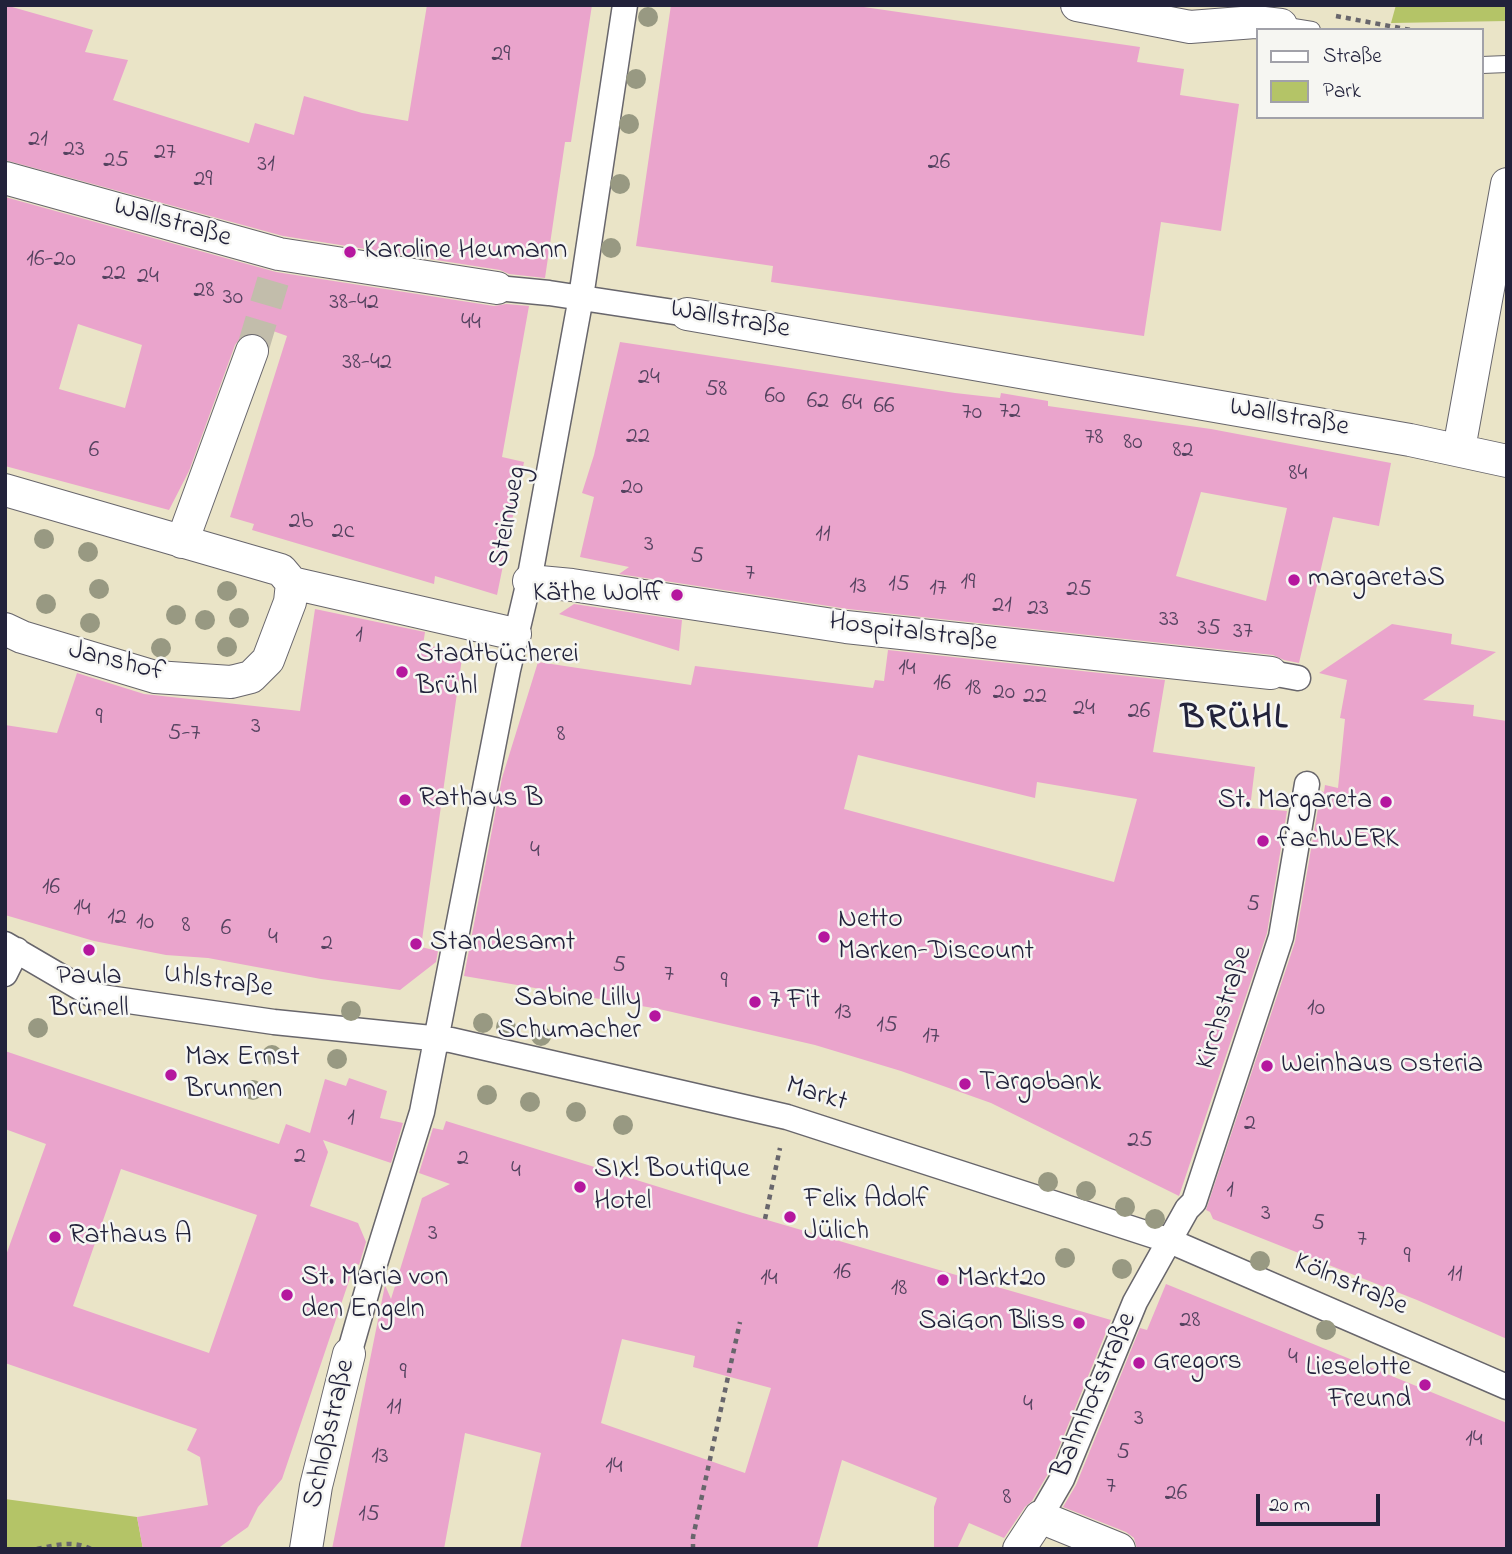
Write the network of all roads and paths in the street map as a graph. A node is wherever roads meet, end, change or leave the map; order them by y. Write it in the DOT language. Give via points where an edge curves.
graph roads {
  1 [pos="625,5"];
  2 [pos="1077,5"];
  3 [pos="1297,27"];
  4 [pos="1400,28"];
  5 [pos="1507,64"];
  6 [pos="1484,65"];
  7 [pos="5,178"];
  8 [pos="1507,184"];
  9 [pos="497,288"];
  10 [pos="581,297"];
  11 [pos="687,313"];
  12 [pos="252,351"];
  13 [pos="1464,459"];
  14 [pos="1507,461"];
  15 [pos="5,490"];
  16 [pos="182,542"];
  17 [pos="529,581"];
  18 [pos="292,583"];
  19 [pos="5,629"];
  20 [pos="515,634"];
  21 [pos="1284,676"];
  22 [pos="1307,784"];
  23 [pos="11,947"];
  24 [pos="5,974"];
  25 [pos="437,1037"];
  26 [pos="787,1117"];
  27 [pos="765,1219"];
  28 [pos="1170,1241"];
  29 [pos="740,1322"];
  30 [pos="349,1354"];
  31 [pos="1507,1387"];
  32 [pos="1040,1517"];
  33 [pos="37,1549"];
  34 [pos="91,1549"];
  35 [pos="306,1549"];
  36 [pos="693,1549"];
  37 [pos="1018,1549"];
  38 [pos="1119,1549"];
  1 -- 10 [label="street, Steinweg"];
  2 -- 3 [label="street" via="1190,27 1255,22"];
  3 -- 4 [label="path" via="1303,11"];
  5 -- 6 [label="lane"];
  7 -- 9 [label="street, Wallstraße" via="276,267"];
  8 -- 13 [label="street"];
  9 -- 10 [label="street, Wallstraße"];
  10 -- 11 [label="street, Wallstraße"];
  10 -- 17 [label="street, Steinweg"];
  11 -- 13 [label="street, Wallstraße"];
  12 -- 16 [label="street"];
  13 -- 14 [label="street, Wallstraße"];
  15 -- 16 [label="street"];
  16 -- 18 [label="street" via="281,570"];
  17 -- 20 [label="street, Steinweg"];
  17 -- 21 [label="street, Hospitalstraße" via="846,627"];
  18 -- 19 [label="street, Janshof" via="290,602 268,660 251,677 231,682 155,677"];
  18 -- 20 [label="street"];
  20 -- 25 [label="street, Steinweg"];
  22 -- 28 [label="street, Kirchstraße" via="1281,937 1194,1202"];
  23 -- 24 [label="street"];
  23 -- 25 [label="street, Uhlstraße" via="94,996 274,1022"];
  25 -- 26 [label="street, Markt"];
  25 -- 30 [label="street, Schloßstraße" via="422,1112"];
  26 -- 27 [label="path"];
  26 -- 28 [label="street, Markt"];
  28 -- 31 [label="street, Kölnstraße"];
  28 -- 32 [label="street, Bahnhofstraße" via="1135,1302 1062,1479"];
  29 -- 36 [label="path"];
  30 -- 35 [label="street, Schloßstraße" via="316,1486"];
  32 -- 37 [label="street, Bahnhofstraße"];
  32 -- 38 [label="street"];
  33 -- 34 [label="path" via="76,1544"];
}
